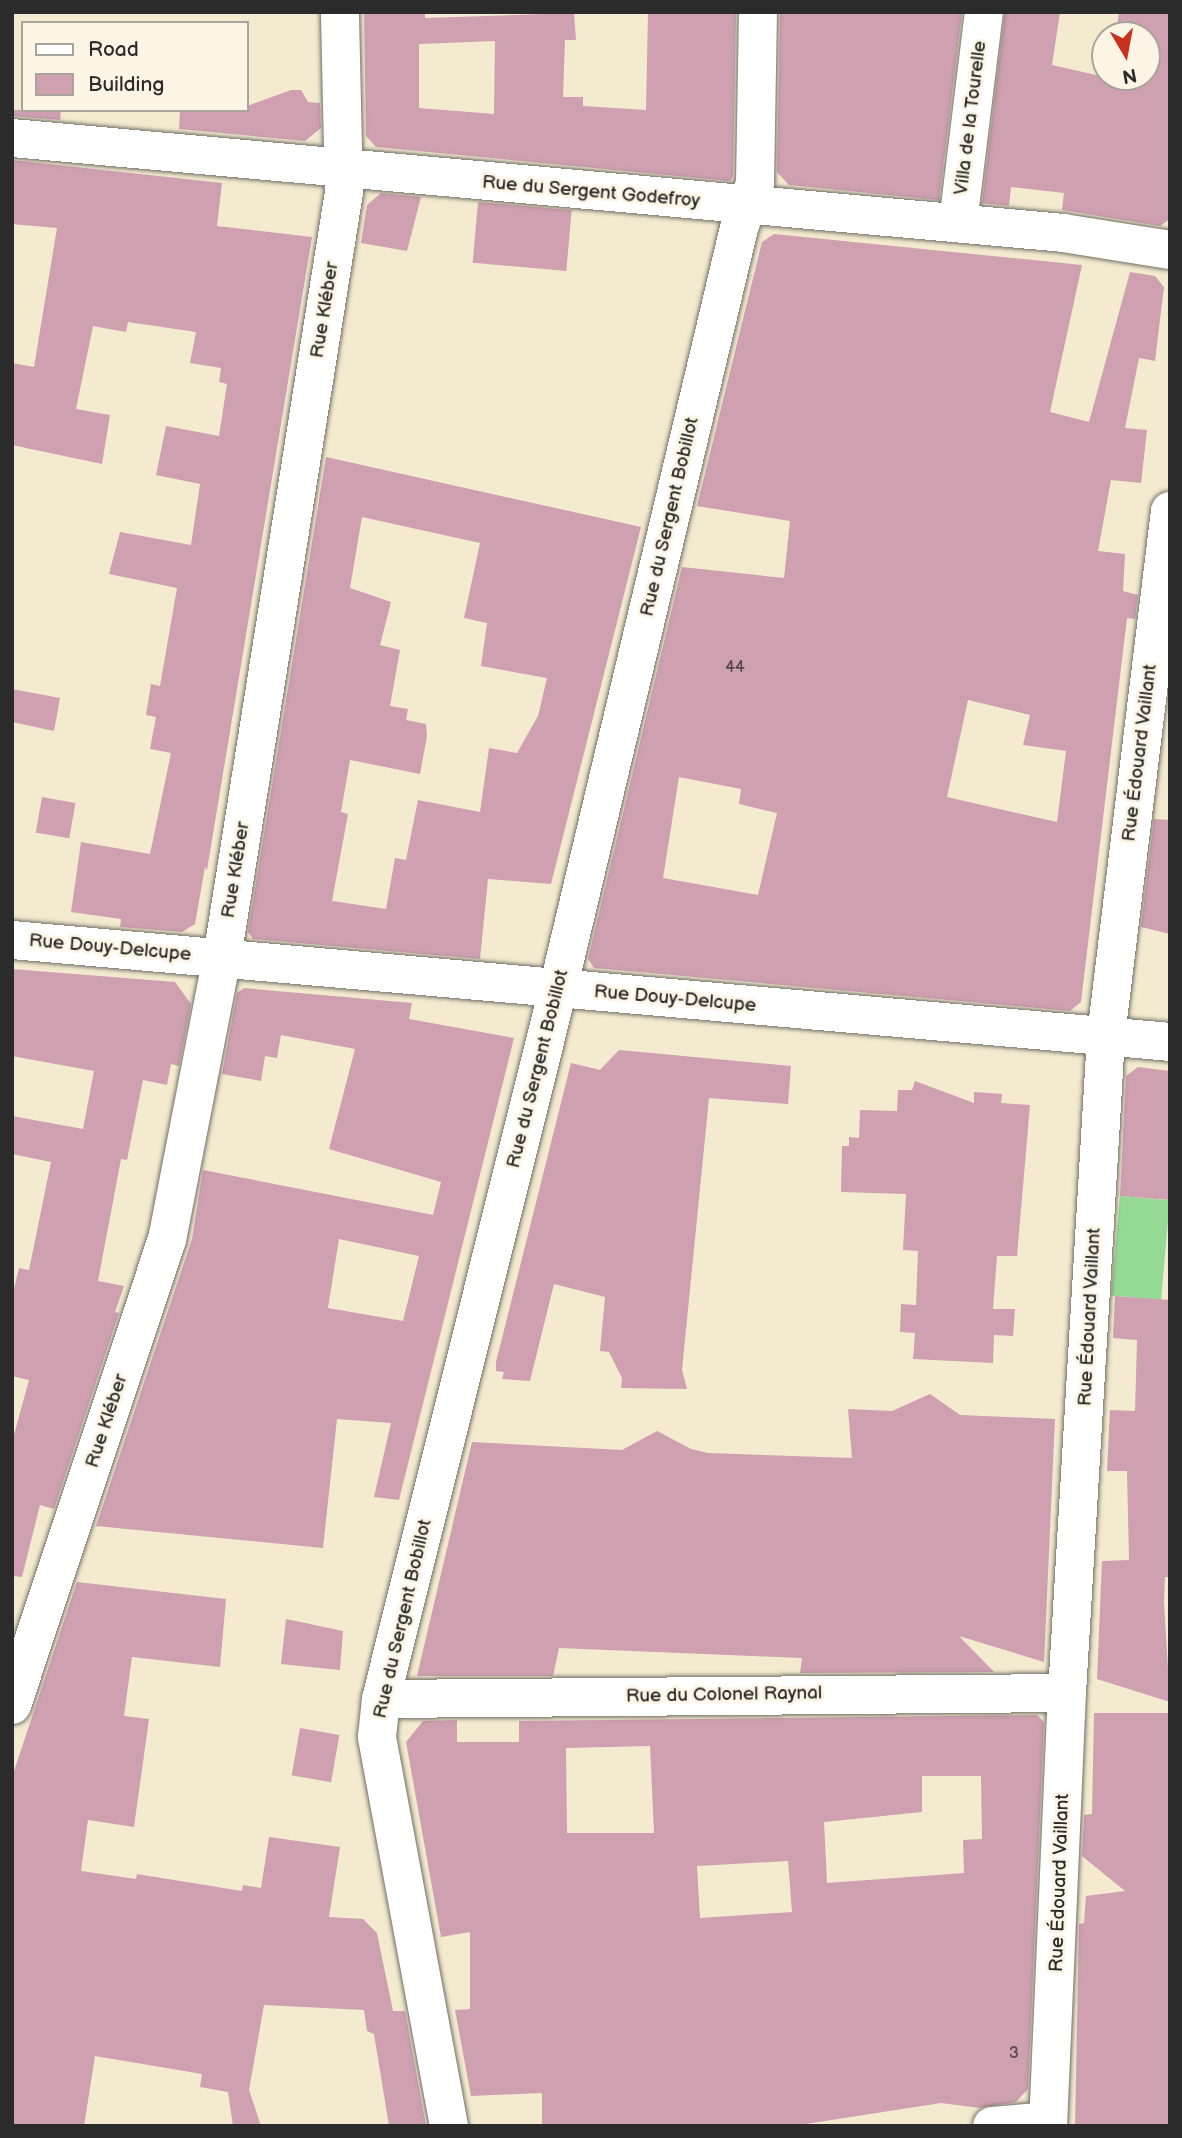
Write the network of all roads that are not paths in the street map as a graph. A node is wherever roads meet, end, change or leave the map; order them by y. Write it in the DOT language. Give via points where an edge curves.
graph roads {
  1 [pos="340,12"];
  2 [pos="758,12"];
  3 [pos="984,12"];
  4 [pos="12,138"];
  5 [pos="344,169"];
  6 [pos="749,207"];
  7 [pos="957,223"];
  8 [pos="1170,250"];
  9 [pos="1170,511"];
  10 [pos="12,940"];
  11 [pos="222,958"];
  12 [pos="558,989"];
  13 [pos="1105,1036"];
  14 [pos="1170,1042"];
  15 [pos="1067,1693"];
  16 [pos="381,1699"];
  17 [pos="12,1704"];
  18 [pos="1048,2123"];
  19 [pos="449,2126"];
  20 [pos="992,2126"];
  1 -- 5 [label="street, Rue Kléber"];
  2 -- 6 [label="street, Rue du Sergent Bobillot" via="755,183"];
  3 -- 7 [label="street, Villa de la Tourelle"];
  4 -- 5 [label="street, Rue du Sergent Godefroy"];
  5 -- 6 [label="street, Rue du Sergent Godefroy"];
  5 -- 11 [label="street, Rue Kléber" via="344,192"];
  6 -- 7 [label="street, Rue du Sergent Godefroy"];
  6 -- 12 [label="street, Rue du Sergent Bobillot" via="739,228"];
  7 -- 8 [label="street, Rue du Sergent Godefroy"];
  9 -- 13 [label="street, Rue Édouard Vaillant"];
  10 -- 11 [label="street, Rue Douy-Delcupe"];
  11 -- 12 [label="street, Rue Douy-Delcupe"];
  11 -- 17 [label="street, Rue Kléber" via="167,1240"];
  12 -- 13 [label="street, Rue Douy-Delcupe"];
  12 -- 16 [label="street, Rue du Sergent Bobillot"];
  13 -- 14 [label="street, Rue Douy-Delcupe"];
  13 -- 15 [label="street, Rue Édouard Vaillant"];
  15 -- 16 [label="street, Rue du Colonel Raynal"];
  15 -- 18 [label="street, Rue Édouard Vaillant"];
  16 -- 19 [label="street, Rue du Sergent Bobillot" via="377,1737"];
  18 -- 20 [label="street"];
}
